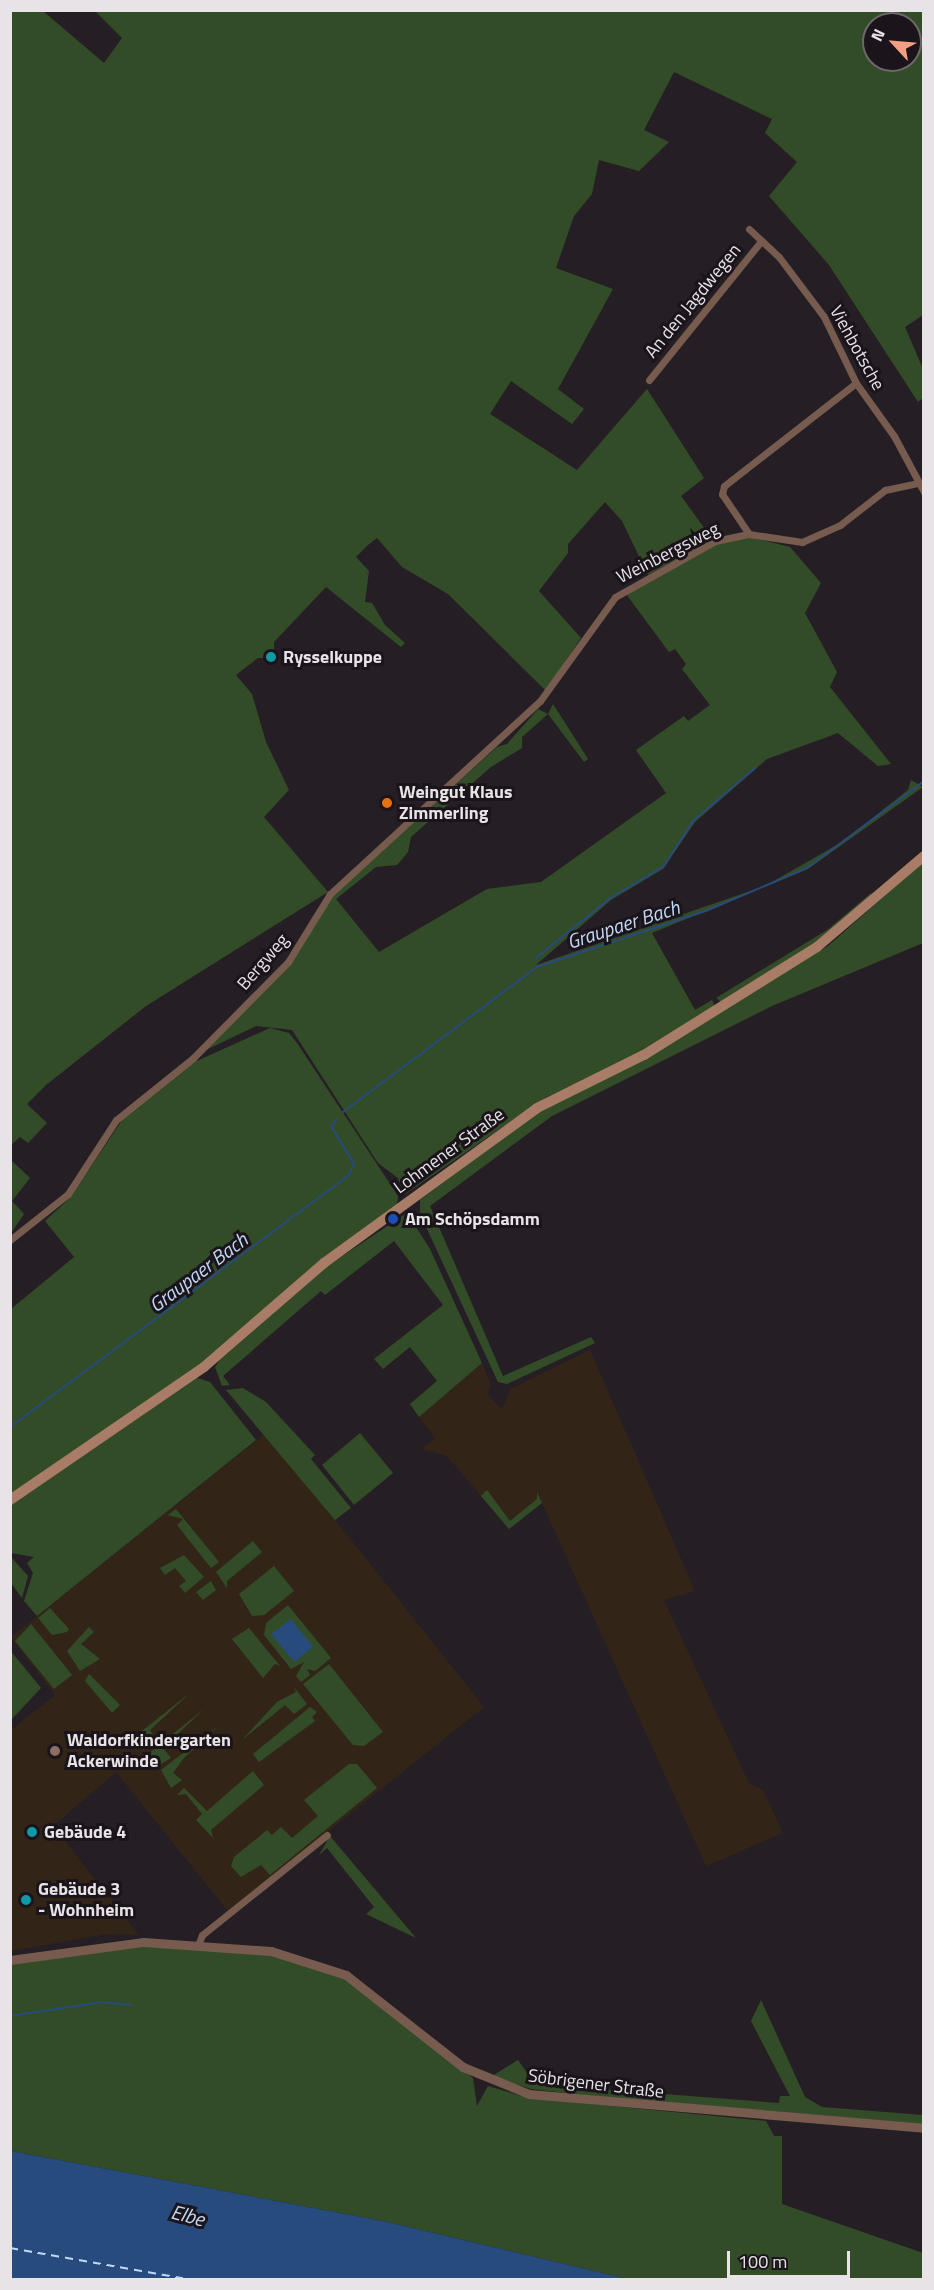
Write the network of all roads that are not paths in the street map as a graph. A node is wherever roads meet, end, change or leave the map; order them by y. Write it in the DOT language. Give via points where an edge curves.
graph roads {
  1 [pos="749,229"];
  2 [pos="761,241"];
  3 [pos="649,380"];
  4 [pos="856,383"];
  5 [pos="917,483"];
  6 [pos="924,492"];
  7 [pos="749,534"];
  8 [pos="540,701"];
  9 [pos="924,856"];
  10 [pos="10,1240"];
  11 [pos="10,1500"];
  12 [pos="327,1835"];
  13 [pos="198,1945"];
  14 [pos="10,1960"];
  15 [pos="924,2128"];
  1 -- 2 [label="street, Viehbotsche"];
  2 -- 3 [label="street, An den Jagdwegen"];
  2 -- 4 [label="street, Viehbotsche" via="780,256 824,317"];
  4 -- 5 [label="street, Viehbotsche" via="894,436"];
  4 -- 7 [label="street" via="724,486 722,494"];
  5 -- 6 [label="street, Viehbotsche"];
  5 -- 7 [label="street, Weinbergsweg" via="885,490 840,525 802,542"];
  7 -- 8 [label="street, Weinbergsweg" via="715,541 615,597"];
  8 -- 10 [label="street, Bergweg" via="330,894 288,962 193,1058 116,1120 69,1194"];
  9 -- 11 [label="main road, Lohmener Straße" via="818,947 644,1055 537,1108 324,1263 204,1367"];
  12 -- 13 [label="street" via="202,1935"];
  13 -- 14 [label="street, Söbrigener Straße" via="113,1944"];
  13 -- 15 [label="street, Söbrigener Straße" via="271,1951 333,1968 373,1992 463,2067 529,2094"];
}
